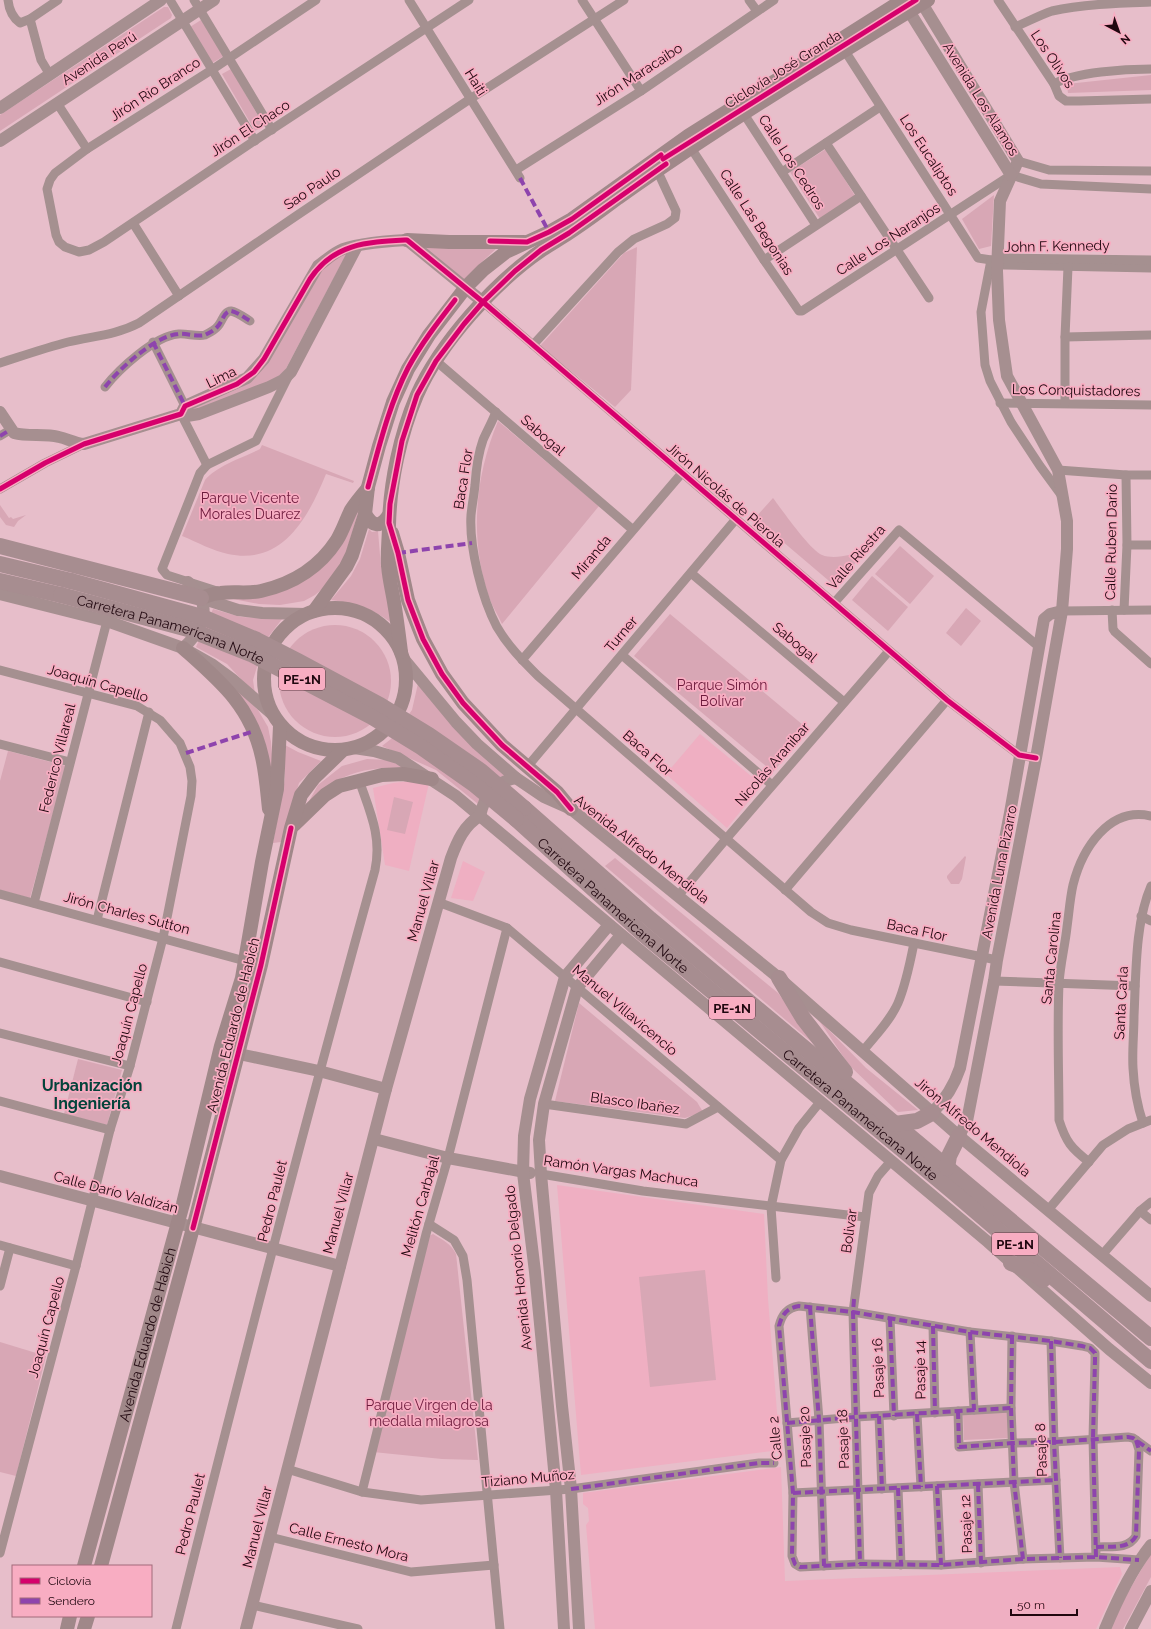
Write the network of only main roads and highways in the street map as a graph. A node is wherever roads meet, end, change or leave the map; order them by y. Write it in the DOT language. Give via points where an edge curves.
graph roads {
  1 [pos="923,1"];
  2 [pos="905,4"];
  3 [pos="407,240"];
  4 [pos="527,242"];
  5 [pos="368,487"];
  6 [pos="365,514"];
  7 [pos="389,519"];
  8 [pos="0,546"];
  9 [pos="0,564"];
  10 [pos="0,581"];
  11 [pos="201,598"];
  12 [pos="310,612"];
  13 [pos="183,648"];
  14 [pos="402,655"];
  15 [pos="280,726"];
  16 [pos="349,749"];
  17 [pos="432,779"];
  18 [pos="571,809"];
  19 [pos="520,814"];
  20 [pos="270,822"];
  21 [pos="291,828"];
  22 [pos="264,851"];
  23 [pos="285,854"];
  24 [pos="779,978"];
  25 [pos="861,1094"];
  26 [pos="932,1113"];
  27 [pos="894,1124"];
  28 [pos="959,1136"];
  29 [pos="947,1168"];
  30 [pos="1010,1263"];
  31 [pos="1077,1298"];
  32 [pos="1115,1330"];
  33 [pos="1151,1338"];
  34 [pos="1151,1361"];
  35 [pos="1151,1373"];
  36 [pos="84,1565"];
  37 [pos="101,1565"];
  38 [pos="70,1617"];
  39 [pos="88,1617"];
  40 [pos="67,1629"];
  41 [pos="84,1629"];
  1 -- 2 [label="main road"];
  2 -- 4 [label="main road" via="688,136 572,219"];
  2 -- 7 [label="main road" via="844,52 657,170 541,250 483,302 436,361 417,395 407,422 394,478"];
  3 -- 4 [label="main road"];
  4 -- 5 [label="main road" via="506,252 466,287 429,335 408,369 393,402"];
  5 -- 6 [label="main road"];
  5 -- 11 [label="main road" via="352,510 337,540 306,573 275,588 242,594 222,592"];
  6 -- 7 [label="main road" via="374,524"];
  6 -- 12 [label="main road" via="346,568"];
  7 -- 14 [label="main road" via="388,569"];
  7 -- 18 [label="main road" via="412,611 423,639 442,674 463,703 502,745 557,792"];
  8 -- 11 [label="highway"];
  9 -- 19 [label="highway, Carretera Panamericana Norte / PE-1N, bridge" via="202,618 257,640 380,705 430,735 481,771"];
  10 -- 19 [label="highway, Carretera Panamericana Norte / PE-1N, bridge" via="188,629 251,654 372,717"];
  12 -- 14 [label="main road" via="338,608 360,612 380,623"];
  12 -- 15 [label="main road" via="286,627 272,646 264,668 264,692 272,714"];
  13 -- 20 [label="main road" via="224,685 237,700 251,725 262,757"];
  14 -- 16 [label="main road" via="406,681 402,703 395,716 375,738"];
  15 -- 16 [label="main road" via="298,741 320,750"];
  15 -- 20 [label="main road, Avenida Eduardo de Habich" via="277,789"];
  16 -- 21 [label="main road, Avenida Eduardo de Habich" via="314,778 302,796"];
  17 -- 21 [label="main road" via="403,774 382,775 339,786 325,795"];
  19 -- 25 [label="highway, Carretera Panamericana Norte / PE-1N"];
  19 -- 31 [label="highway, Carretera Panamericana Norte / PE-1N" via="642,933"];
  20 -- 22 [label="main road, Avenida Eduardo de Habich"];
  21 -- 23 [label="main road, Avenida Eduardo de Habich"];
  22 -- 23 [label="main road" via="276,844 280,845"];
  22 -- 36 [label="main road, Avenida Eduardo de Habich" via="242,978 222,1046 178,1224"];
  23 -- 37 [label="main road, Avenida Eduardo de Habich" via="239,1054"];
  24 -- 25 [label="highway" via="803,1018"];
  25 -- 27 [label="highway, Carretera Panamericana Norte / PE-1N"];
  26 -- 27 [label="highway" via="916,1121"];
  27 -- 29 [label="highway, Carretera Panamericana Norte / PE-1N"];
  28 -- 29 [label="highway" via="949,1156"];
  29 -- 33 [label="highway, Carretera Panamericana Norte / PE-1N"];
  30 -- 31 [label="highway" via="1032,1271 1059,1293"];
  31 -- 32 [label="highway, Carretera Panamericana Norte / PE-1N"];
  32 -- 34 [label="highway, Carretera Panamericana Norte / PE-1N"];
  32 -- 35 [label="highway" via="1120,1346"];
  38 -- 40 [label="main road"];
  39 -- 41 [label="main road"];
}
